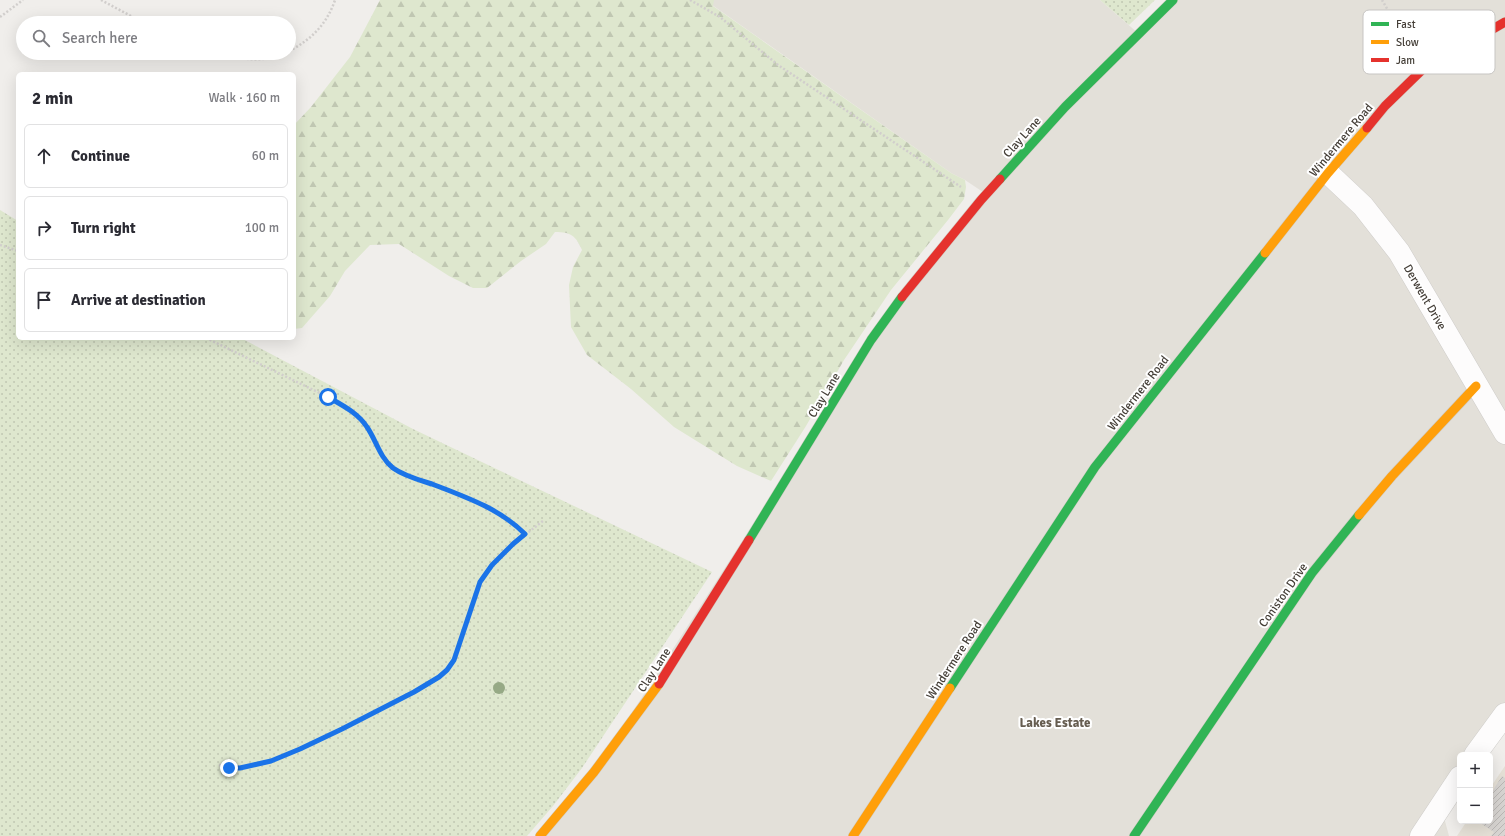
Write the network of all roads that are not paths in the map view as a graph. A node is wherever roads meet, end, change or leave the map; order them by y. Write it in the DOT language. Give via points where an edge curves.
graph roads {
  1 [pos="1173,0"];
  2 [pos="1505,22"];
  3 [pos="1495,28"];
  4 [pos="1418,74"];
  5 [pos="1328,174"];
  6 [pos="1476,386"];
  7 [pos="1505,433"];
  8 [pos="1505,714"];
  9 [pos="1477,752"];
  10 [pos="1457,782"];
  11 [pos="540,836"];
  12 [pos="854,836"];
  13 [pos="1134,836"];
  14 [pos="1421,836"];
  1 -- 11 [label="street, Clay Lane" via="1065,107 981,200 907,289 871,340 652,694 594,772"];
  2 -- 3 [label="street, Windermere Road"];
  4 -- 5 [label="street, Windermere Road" via="1385,106"];
  5 -- 6 [label="street, Derwent Drive" via="1363,206 1399,252"];
  5 -- 12 [label="street, Windermere Road" via="1095,467"];
  6 -- 7 [label="street, Derwent Drive"];
  6 -- 13 [label="street, Coniston Drive" via="1392,476 1312,573"];
  8 -- 9 [label="street"];
  10 -- 14 [label="street"];
}
